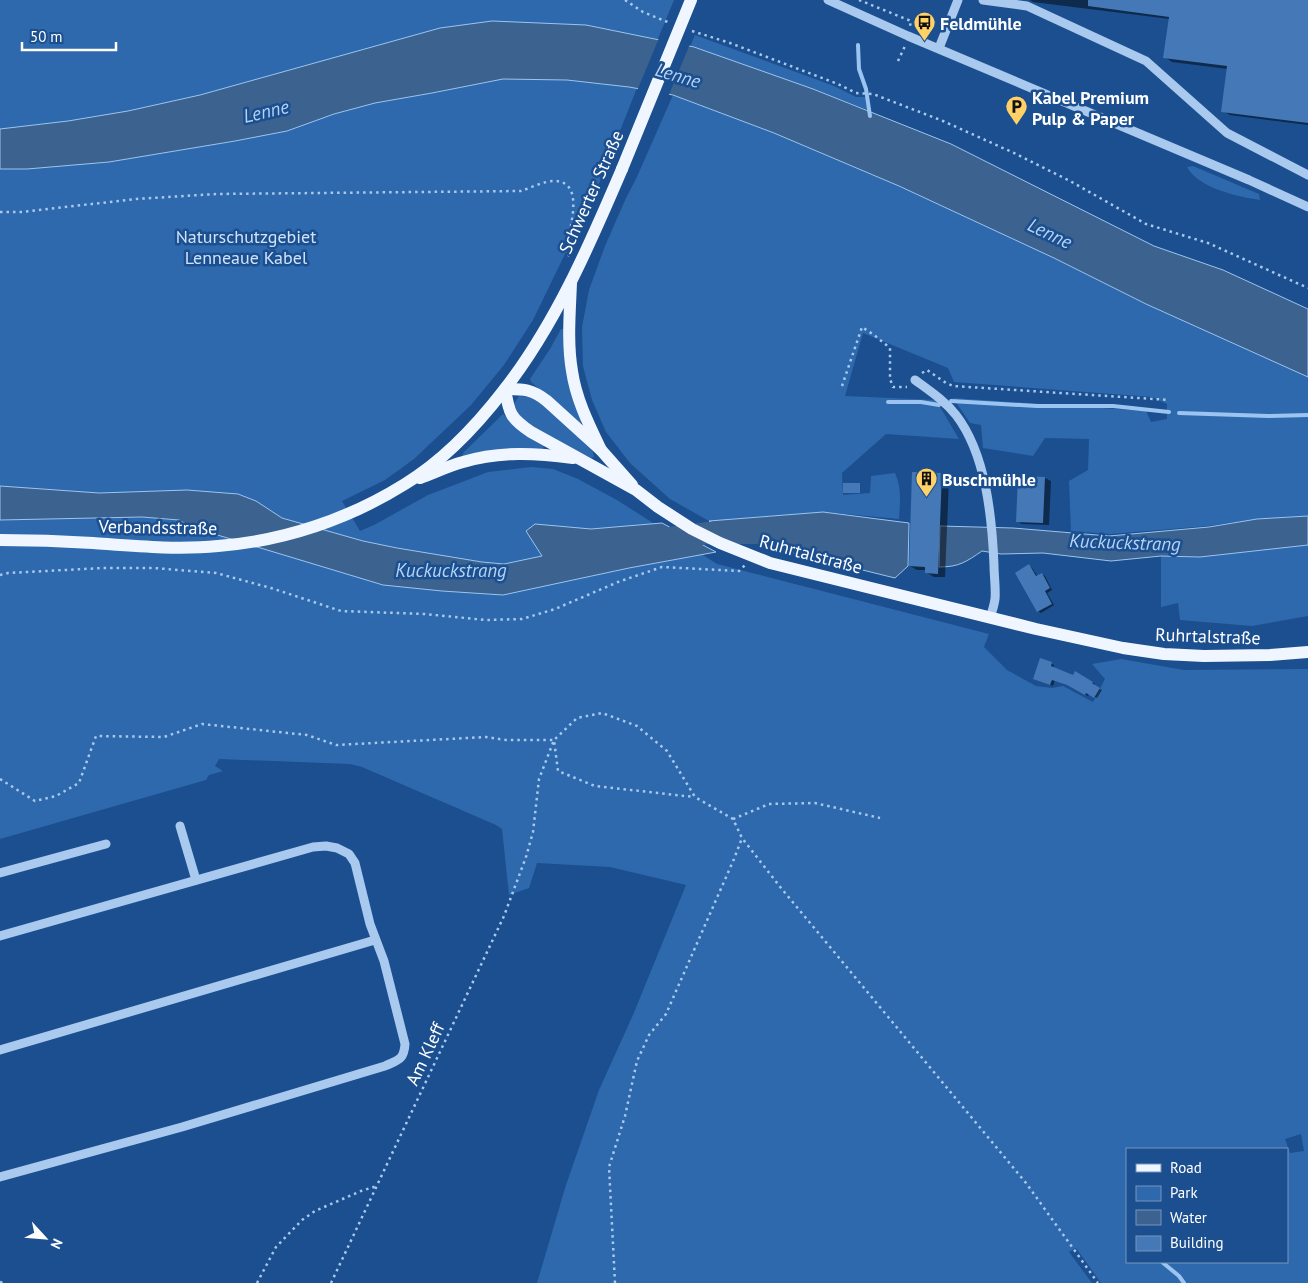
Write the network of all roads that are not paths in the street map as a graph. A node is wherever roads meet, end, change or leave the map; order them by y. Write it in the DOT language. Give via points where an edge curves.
graph roads {
  1 [pos="692,0"];
  2 [pos="828,0"];
  3 [pos="958,0"];
  4 [pos="983,0"];
  5 [pos="939,48"];
  6 [pos="1308,175"];
  7 [pos="1308,207"];
  8 [pos="571,280"];
  9 [pos="915,380"];
  10 [pos="505,389"];
  11 [pos="600,450"];
  12 [pos="578,458"];
  13 [pos="406,484"];
  14 [pos="636,490"];
  15 [pos="0,540"];
  16 [pos="990,618"];
  17 [pos="1308,652"];
  18 [pos="180,826"];
  19 [pos="106,844"];
  20 [pos="0,873"];
  21 [pos="196,880"];
  22 [pos="0,936"];
  23 [pos="375,940"];
  24 [pos="0,1050"];
  25 [pos="0,1177"];
  1 -- 8 [label="main road, Schwerter Straße, bridge" via="612,192"];
  2 -- 5 [label="street"];
  3 -- 5 [label="street"];
  4 -- 6 [label="street" via="1026,6 1146,61 1227,133"];
  5 -- 7 [label="street"];
  8 -- 10 [label="main road, Schwerter Straße" via="536,343"];
  8 -- 11 [label="main road" via="572,370 578,397"];
  9 -- 16 [label="street" via="940,398 957,416 971,442 983,477 992,526 995,598"];
  10 -- 11 [label="main road, Ruhrtalstraße" via="525,389 539,395"];
  10 -- 12 [label="main road, Ruhrtalstraße" via="508,410 518,422"];
  10 -- 13 [label="main road, Verbandsstraße" via="450,448"];
  11 -- 14 [label="main road, Ruhrtalstraße"];
  12 -- 13 [label="main road" via="521,453 486,456 461,462"];
  12 -- 14 [label="main road, Ruhrtalstraße"];
  13 -- 15 [label="main road, Verbandsstraße" via="328,522 273,537 220,546 172,548"];
  14 -- 16 [label="main road, Ruhrtalstraße" via="692,529 751,557"];
  16 -- 17 [label="main road, Ruhrtalstraße" via="1164,654 1237,656"];
  18 -- 21 [label="street"];
  19 -- 20 [label="street"];
  21 -- 22 [label="street"];
  21 -- 23 [label="street" via="313,847 337,848 349,854 355,863"];
  23 -- 24 [label="street"];
  23 -- 25 [label="street" via="384,961 405,1044 400,1059 182,1127"];
}
